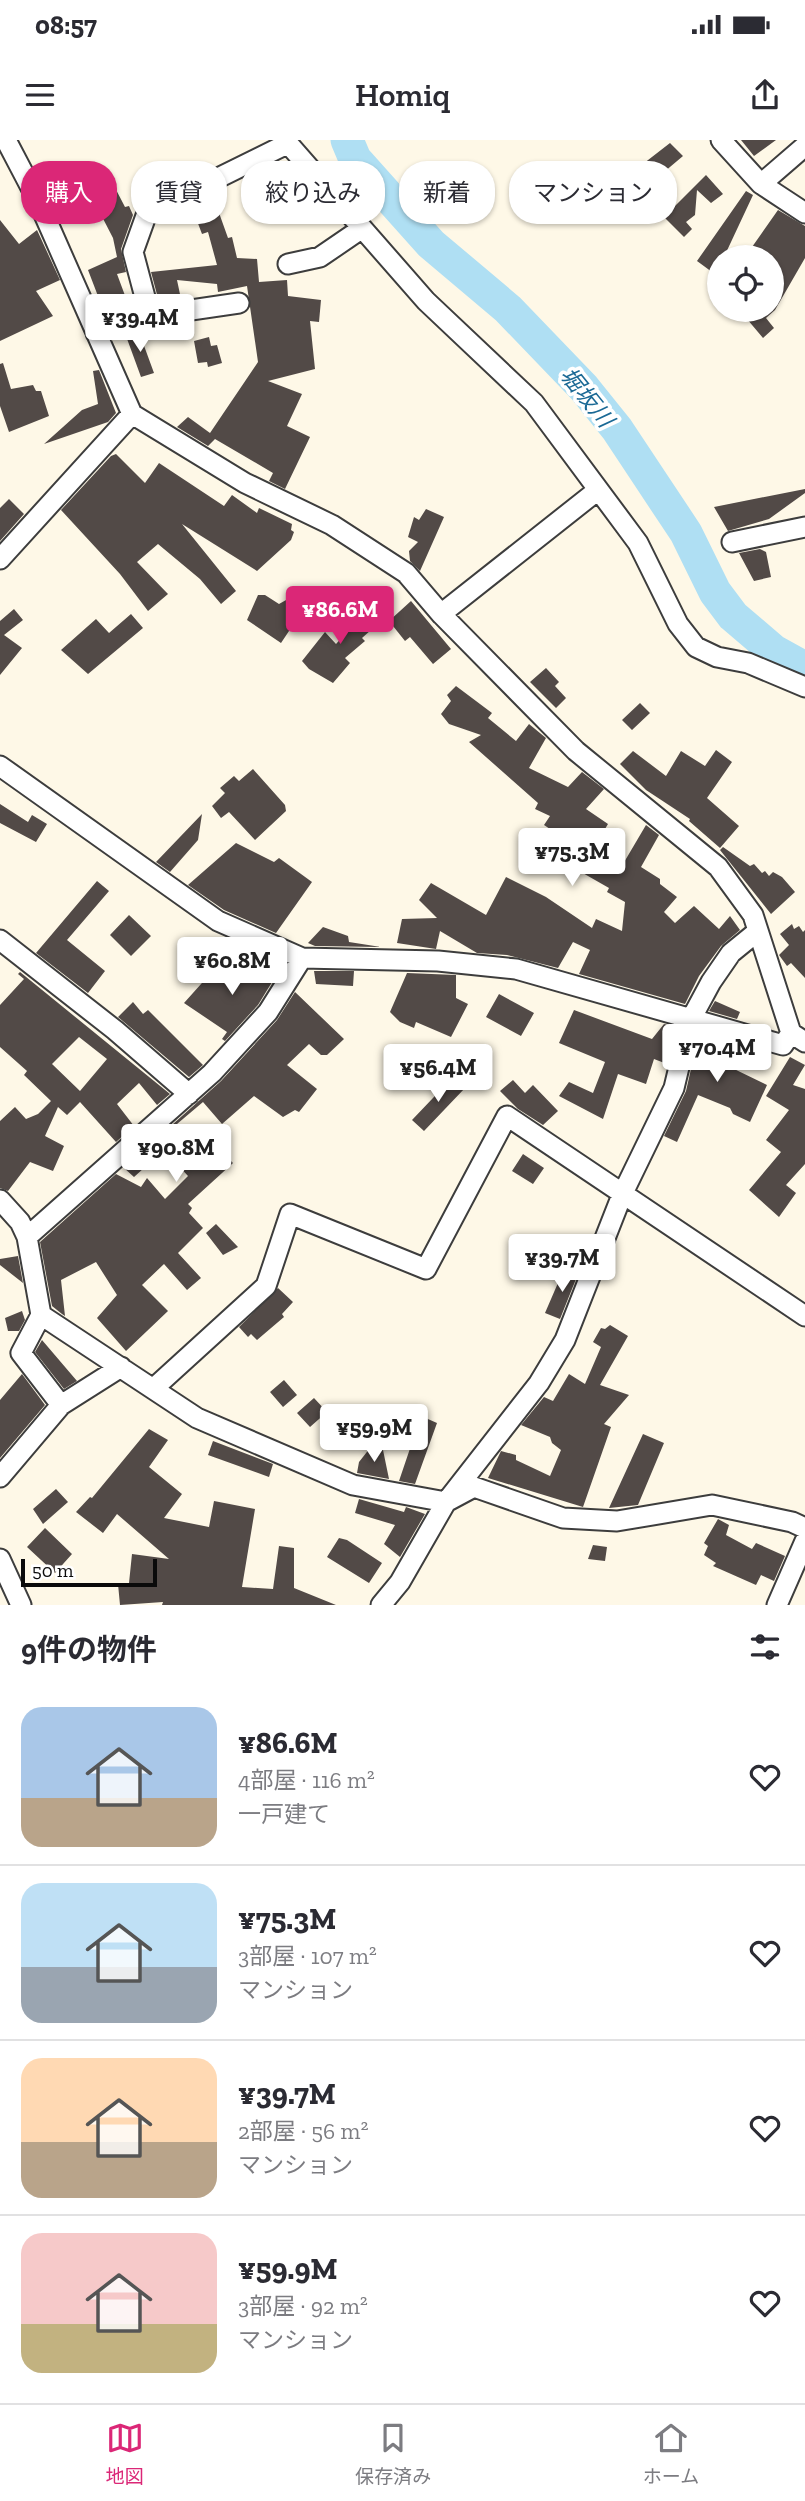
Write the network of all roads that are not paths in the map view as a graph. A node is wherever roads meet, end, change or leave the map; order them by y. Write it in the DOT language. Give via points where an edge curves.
graph roads {
  1 [pos="6,140"];
  2 [pos="721,140"];
  3 [pos="286,142"];
  4 [pos="805,146"];
  5 [pos="761,184"];
  6 [pos="805,213"];
  7 [pos="361,229"];
  8 [pos="288,264"];
  9 [pos="239,303"];
  10 [pos="150,316"];
  11 [pos="96,333"];
  12 [pos="132,414"];
  13 [pos="598,490"];
  14 [pos="805,527"];
  15 [pos="732,542"];
  16 [pos="0,559"];
  17 [pos="441,614"];
  18 [pos="805,687"];
  19 [pos="0,766"];
  20 [pos="758,931"];
  21 [pos="0,940"];
  22 [pos="302,958"];
  23 [pos="690,1021"];
  24 [pos="798,1037"];
  25 [pos="190,1094"];
  26 [pos="622,1195"];
  27 [pos="0,1199"];
  28 [pos="27,1237"];
  29 [pos="41,1315"];
  30 [pos="805,1316"];
  31 [pos="121,1367"];
  32 [pos="154,1388"];
  33 [pos="61,1405"];
  34 [pos="0,1478"];
  35 [pos="446,1502"];
  36 [pos="805,1528"];
  37 [pos="805,1541"];
  38 [pos="0,1559"];
  39 [pos="21,1605"];
  40 [pos="381,1605"];
  41 [pos="777,1605"];
  1 -- 11 [label="street"];
  2 -- 5 [label="street"];
  3 -- 7 [label="street"];
  3 -- 10 [label="street" via="147,213 132,252"];
  4 -- 5 [label="street"];
  5 -- 6 [label="street"];
  7 -- 8 [label="street" via="320,257"];
  7 -- 13 [label="street" via="426,301 534,403"];
  9 -- 10 [label="street"];
  10 -- 11 [label="street"];
  11 -- 12 [label="street"];
  12 -- 16 [label="street"];
  12 -- 17 [label="street" via="406,573"];
  13 -- 17 [label="street"];
  13 -- 18 [label="street" via="638,543 678,624 696,647"];
  14 -- 15 [label="street"];
  17 -- 20 [label="street" via="576,751 718,867 753,915"];
  19 -- 22 [label="street" via="218,921"];
  20 -- 23 [label="street" via="732,953"];
  20 -- 24 [label="street"];
  21 -- 25 [label="street"];
  22 -- 23 [label="street" via="438,961 516,969"];
  22 -- 25 [label="street" via="268,1012"];
  23 -- 24 [label="street" via="783,1045"];
  23 -- 26 [label="street" via="674,1088"];
  25 -- 28 [label="street"];
  26 -- 30 [label="street"];
  26 -- 32 [label="street" via="613,1184 507,1116 426,1269 290,1214 266,1286"];
  26 -- 35 [label="street" via="565,1340 539,1383"];
  27 -- 28 [label="street"];
  28 -- 29 [label="street"];
  29 -- 31 [label="street"];
  29 -- 33 [label="street" via="21,1353"];
  31 -- 32 [label="street"];
  31 -- 33 [label="street"];
  32 -- 35 [label="street" via="197,1418 353,1485"];
  33 -- 34 [label="street"];
  35 -- 36 [label="street" via="474,1487 563,1518 617,1521 712,1505"];
  35 -- 40 [label="street" via="400,1582"];
  37 -- 41 [label="street"];
  38 -- 39 [label="street"];
}
